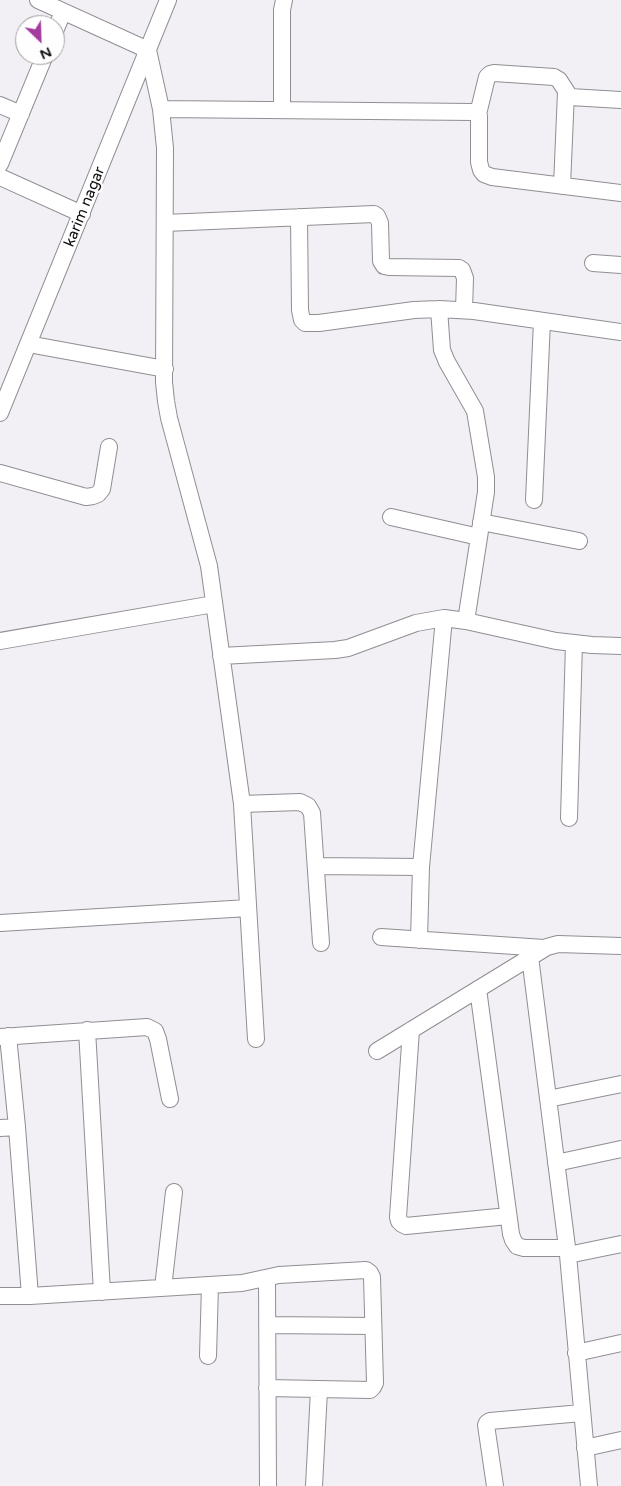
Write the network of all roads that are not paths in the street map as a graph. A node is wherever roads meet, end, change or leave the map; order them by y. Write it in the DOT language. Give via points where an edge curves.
graph roads {
  1 [pos="38,0"];
  2 [pos="168,0"];
  3 [pos="284,0"];
  4 [pos="63,12"];
  5 [pos="62,15"];
  6 [pos="148,50"];
  7 [pos="41,65"];
  8 [pos="566,92"];
  9 [pos="621,100"];
  10 [pos="0,105"];
  11 [pos="161,109"];
  12 [pos="282,110"];
  13 [pos="21,114"];
  14 [pos="478,114"];
  15 [pos="0,164"];
  16 [pos="0,177"];
  17 [pos="562,186"];
  18 [pos="621,193"];
  19 [pos="82,214"];
  20 [pos="299,218"];
  21 [pos="164,224"];
  22 [pos="593,263"];
  23 [pos="621,266"];
  24 [pos="439,309"];
  25 [pos="464,310"];
  26 [pos="542,321"];
  27 [pos="621,332"];
  28 [pos="28,344"];
  29 [pos="165,369"];
  30 [pos="0,413"];
  31 [pos="109,447"];
  32 [pos="0,474"];
  33 [pos="534,500"];
  34 [pos="391,517"];
  35 [pos="480,529"];
  36 [pos="579,541"];
  37 [pos="214,604"];
  38 [pos="444,618"];
  39 [pos="466,621"];
  40 [pos="0,641"];
  41 [pos="574,643"];
  42 [pos="621,646"];
  43 [pos="221,656"];
  44 [pos="242,804"];
  45 [pos="569,818"];
  46 [pos="316,866"];
  47 [pos="421,867"];
  48 [pos="248,908"];
  49 [pos="0,923"];
  50 [pos="381,937"];
  51 [pos="419,940"];
  52 [pos="321,943"];
  53 [pos="621,946"];
  54 [pos="544,948"];
  55 [pos="530,957"];
  56 [pos="478,989"];
  57 [pos="87,1030"];
  58 [pos="411,1030"];
  59 [pos="4,1037"];
  60 [pos="256,1040"];
  61 [pos="377,1052"];
  62 [pos="621,1084"];
  63 [pos="170,1099"];
  64 [pos="548,1099"];
  65 [pos="17,1127"];
  66 [pos="0,1128"];
  67 [pos="621,1149"];
  68 [pos="556,1163"];
  69 [pos="174,1192"];
  70 [pos="508,1216"];
  71 [pos="621,1244"];
  72 [pos="567,1251"];
  73 [pos="267,1278"];
  74 [pos="210,1285"];
  75 [pos="163,1288"];
  76 [pos="102,1292"];
  77 [pos="0,1296"];
  78 [pos="30,1296"];
  79 [pos="267,1325"];
  80 [pos="373,1326"];
  81 [pos="621,1343"];
  82 [pos="576,1353"];
  83 [pos="208,1356"];
  84 [pos="267,1388"];
  85 [pos="319,1390"];
  86 [pos="582,1414"];
  87 [pos="621,1440"];
  88 [pos="585,1448"];
  89 [pos="268,1486"];
  90 [pos="314,1486"];
  91 [pos="495,1486"];
  92 [pos="589,1486"];
  1 -- 4 [label="street"];
  2 -- 6 [label="street, karim nagar"];
  3 -- 12 [label="street"];
  4 -- 5 [label="street"];
  4 -- 6 [label="street"];
  6 -- 11 [label="street"];
  6 -- 19 [label="street, karim nagar"];
  7 -- 13 [label="street"];
  8 -- 9 [label="street" via="572,98"];
  8 -- 14 [label="street" via="554,77 492,73 487,77"];
  8 -- 17 [label="street"];
  10 -- 13 [label="street"];
  11 -- 12 [label="street"];
  11 -- 21 [label="street" via="165,148"];
  12 -- 14 [label="street"];
  13 -- 15 [label="street"];
  14 -- 17 [label="street" via="479,162 484,174"];
  16 -- 19 [label="street"];
  17 -- 18 [label="street"];
  19 -- 28 [label="street, karim nagar"];
  20 -- 21 [label="street"];
  20 -- 24 [label="street" via="300,310 305,323"];
  20 -- 25 [label="street" via="378,216 384,266 459,268 465,278"];
  21 -- 29 [label="street"];
  22 -- 23 [label="street"];
  24 -- 25 [label="street"];
  24 -- 35 [label="street" via="445,357 475,411 486,484"];
  25 -- 26 [label="street"];
  26 -- 27 [label="street"];
  26 -- 33 [label="street"];
  28 -- 29 [label="street"];
  28 -- 30 [label="street, karim nagar"];
  29 -- 37 [label="street" via="169,418 209,566"];
  31 -- 32 [label="street" via="102,489 93,496 86,497"];
  34 -- 35 [label="street"];
  35 -- 36 [label="street"];
  35 -- 39 [label="street"];
  37 -- 40 [label="street"];
  37 -- 43 [label="street"];
  38 -- 39 [label="street"];
  38 -- 43 [label="street" via="416,623 348,648"];
  38 -- 47 [label="street"];
  39 -- 41 [label="street"];
  41 -- 42 [label="street"];
  41 -- 45 [label="street"];
  43 -- 44 [label="street"];
  44 -- 46 [label="street" via="300,802 308,806 312,813"];
  44 -- 48 [label="street"];
  46 -- 47 [label="street"];
  46 -- 52 [label="street"];
  47 -- 51 [label="street"];
  48 -- 49 [label="street"];
  48 -- 60 [label="street"];
  50 -- 51 [label="street"];
  51 -- 54 [label="street"];
  53 -- 54 [label="street" via="558,944"];
  54 -- 55 [label="street"];
  55 -- 56 [label="street"];
  55 -- 64 [label="street"];
  56 -- 58 [label="street"];
  56 -- 70 [label="street"];
  57 -- 59 [label="street"];
  57 -- 63 [label="street" via="139,1026 155,1031"];
  57 -- 76 [label="street"];
  58 -- 61 [label="street"];
  58 -- 70 [label="street" via="399,1221 406,1226"];
  59 -- 65 [label="street"];
  62 -- 64 [label="street"];
  64 -- 68 [label="street"];
  65 -- 66 [label="street"];
  65 -- 78 [label="street"];
  67 -- 68 [label="street"];
  68 -- 72 [label="street"];
  69 -- 75 [label="street"];
  70 -- 72 [label="street" via="510,1234 517,1246"];
  71 -- 72 [label="street"];
  72 -- 82 [label="street"];
  73 -- 74 [label="street"];
  73 -- 79 [label="street"];
  73 -- 80 [label="street" via="366,1270 372,1277"];
  74 -- 75 [label="street"];
  74 -- 83 [label="street"];
  75 -- 76 [label="street"];
  76 -- 78 [label="street"];
  77 -- 78 [label="street"];
  79 -- 80 [label="street"];
  79 -- 84 [label="street"];
  80 -- 85 [label="street" via="373,1387 370,1390"];
  81 -- 82 [label="street"];
  82 -- 86 [label="street"];
  84 -- 85 [label="street"];
  84 -- 89 [label="street"];
  85 -- 90 [label="street"];
  86 -- 88 [label="street"];
  86 -- 91 [label="street" via="487,1422"];
  87 -- 88 [label="street"];
  88 -- 92 [label="street"];
}
